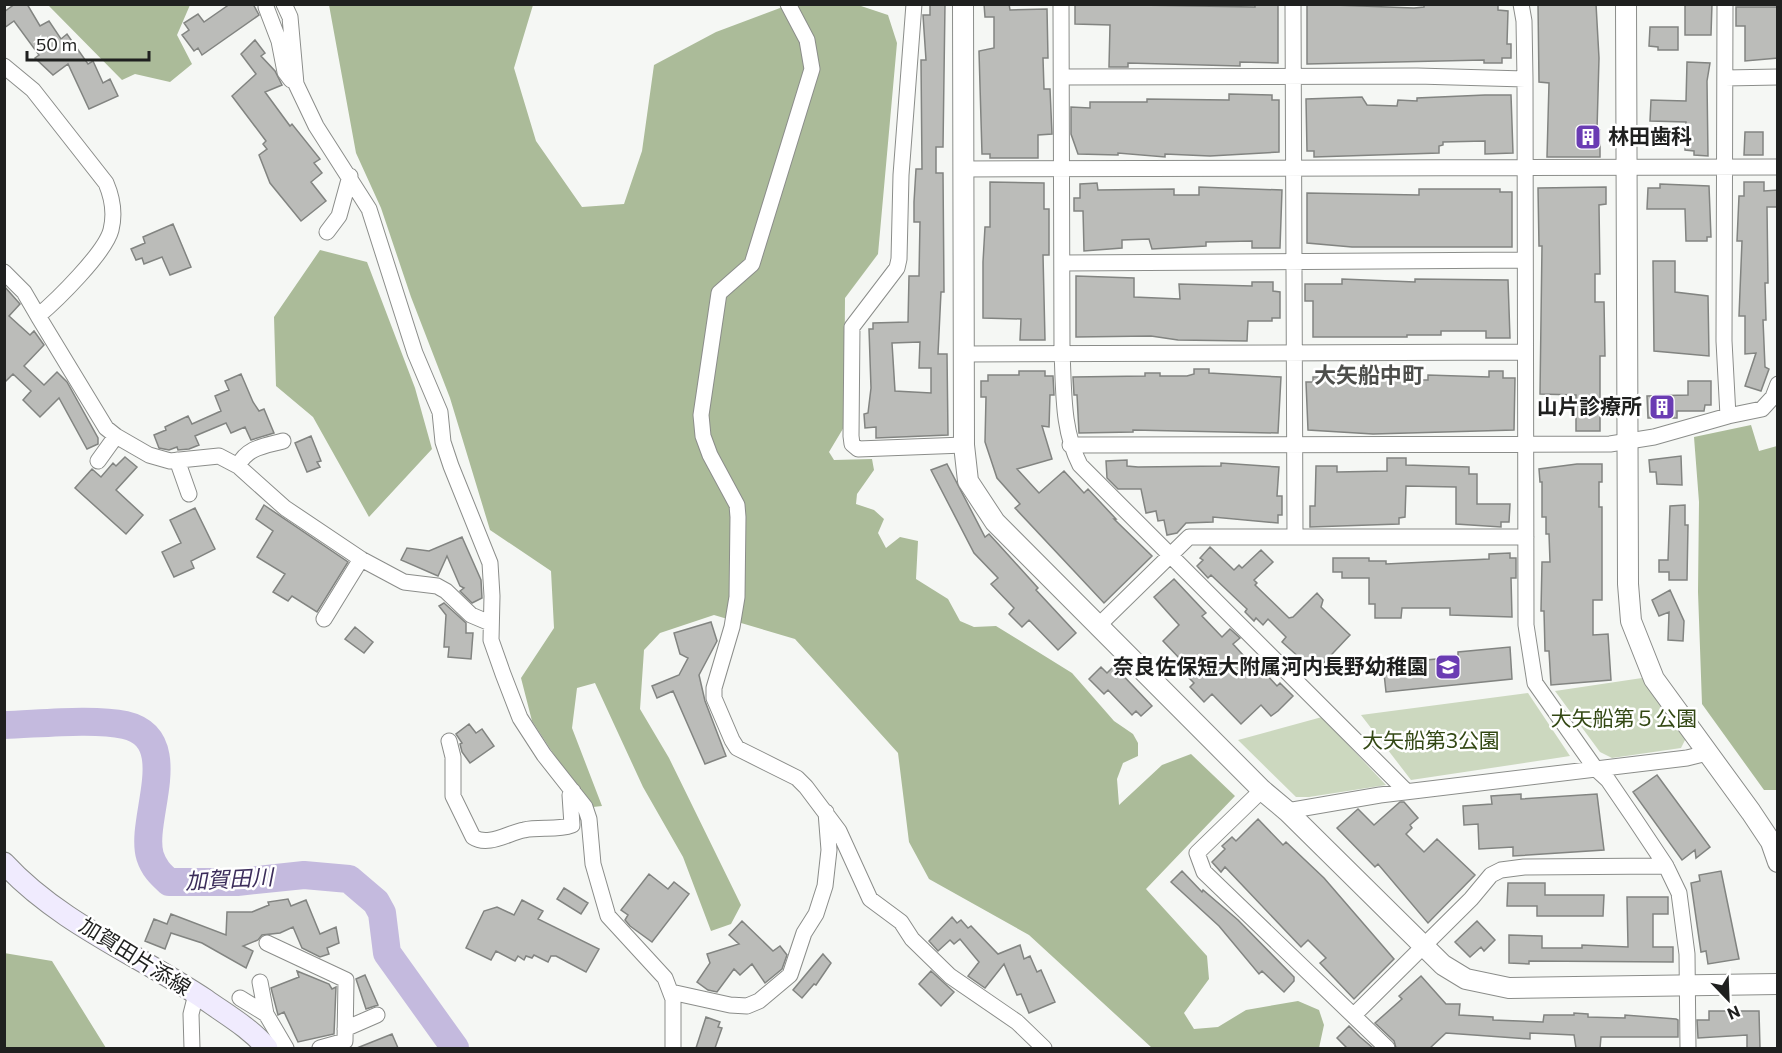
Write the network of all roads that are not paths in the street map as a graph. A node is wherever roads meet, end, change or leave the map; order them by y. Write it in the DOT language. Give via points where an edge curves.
graph roads {
  1 [pos="284,4"];
  2 [pos="788,4"];
  3 [pos="914,4"];
  4 [pos="963,4"];
  5 [pos="1061,4"];
  6 [pos="1293,4"];
  7 [pos="1521,4"];
  8 [pos="1626,4"];
  9 [pos="1725,4"];
  10 [pos="266,7"];
  11 [pos="4,66"];
  12 [pos="1062,77"];
  13 [pos="1294,77"];
  14 [pos="1778,77"];
  15 [pos="1725,78"];
  16 [pos="1525,79"];
  17 [pos="296,84"];
  18 [pos="1625,166"];
  19 [pos="1726,166"];
  20 [pos="1778,167"];
  21 [pos="1525,168"];
  22 [pos="962,169"];
  23 [pos="1060,169"];
  24 [pos="1294,170"];
  25 [pos="350,176"];
  26 [pos="327,232"];
  27 [pos="1525,260"];
  28 [pos="1294,261"];
  29 [pos="1063,263"];
  30 [pos="4,272"];
  31 [pos="38,316"];
  32 [pos="1062,352"];
  33 [pos="1525,352"];
  34 [pos="1293,353"];
  35 [pos="964,354"];
  36 [pos="1778,384"];
  37 [pos="1728,416"];
  38 [pos="116,436"];
  39 [pos="283,441"];
  40 [pos="1629,442"];
  41 [pos="1294,444"];
  42 [pos="1527,444"];
  43 [pos="964,445"];
  44 [pos="1070,445"];
  45 [pos="177,460"];
  46 [pos="98,461"];
  47 [pos="238,466"];
  48 [pos="189,494"];
  49 [pos="1294,536"];
  50 [pos="1526,537"];
  51 [pos="1170,555"];
  52 [pos="362,559"];
  53 [pos="324,619"];
  54 [pos="490,623"];
  55 [pos="1099,625"];
  56 [pos="449,741"];
  57 [pos="1707,753"];
  58 [pos="1595,768"];
  59 [pos="1262,790"];
  60 [pos="1406,791"];
  61 [pos="573,792"];
  62 [pos="1287,811"];
  63 [pos="826,812"];
  64 [pos="1774,842"];
  65 [pos="1778,862"];
  66 [pos="4,863"];
  67 [pos="1666,866"];
  68 [pos="267,943"];
  69 [pos="1421,947"];
  70 [pos="260,982"];
  71 [pos="1778,984"];
  72 [pos="1687,985"];
  73 [pos="671,992"];
  74 [pos="196,994"];
  75 [pos="240,998"];
  76 [pos="266,1014"];
  77 [pos="377,1015"];
  78 [pos="1354,1015"];
  79 [pos="345,1029"];
  80 [pos="192,1048"];
  81 [pos="267,1048"];
  82 [pos="286,1048"];
  83 [pos="320,1048"];
  84 [pos="674,1048"];
  85 [pos="1044,1048"];
  86 [pos="1387,1048"];
  87 [pos="1688,1048"];
  1 -- 17 [label="street" via="290,17"];
  2 -- 63 [label="street" via="807,40 813,69 752,264 719,293 701,415 703,436 737,505 738,517 737,597 714,698 737,748 797,778"];
  3 -- 43 [label="street" via="899,259 897,268 852,327 851,436 858,449"];
  4 -- 22 [label="street"];
  5 -- 12 [label="street"];
  6 -- 13 [label="street"];
  7 -- 16 [label="street"];
  8 -- 18 [label="street"];
  9 -- 15 [label="street"];
  10 -- 17 [label="street" via="285,72"];
  11 -- 31 [label="street" via="40,98 106,183 111,196 111,231 76,278"];
  12 -- 13 [label="street"];
  12 -- 23 [label="street"];
  13 -- 16 [label="street"];
  13 -- 24 [label="street"];
  14 -- 15 [label="street"];
  15 -- 19 [label="street"];
  16 -- 21 [label="street"];
  17 -- 25 [label="street" via="316,126"];
  18 -- 19 [label="street"];
  18 -- 21 [label="street"];
  18 -- 40 [label="street"];
  19 -- 20 [label="street"];
  19 -- 37 [label="street" via="1724,341"];
  21 -- 24 [label="street"];
  21 -- 27 [label="street"];
  22 -- 23 [label="street"];
  22 -- 35 [label="street"];
  23 -- 24 [label="street"];
  23 -- 29 [label="street"];
  24 -- 28 [label="street"];
  25 -- 26 [label="street" via="339,216"];
  25 -- 54 [label="street" via="378,233 397,301 440,412 443,442 451,466 490,562"];
  27 -- 28 [label="street"];
  27 -- 33 [label="street"];
  28 -- 29 [label="street"];
  28 -- 34 [label="street"];
  29 -- 32 [label="street"];
  30 -- 31 [label="street" via="24,292"];
  31 -- 38 [label="street" via="100,420"];
  32 -- 34 [label="street"];
  32 -- 35 [label="street"];
  32 -- 44 [label="street"];
  33 -- 34 [label="street"];
  33 -- 42 [label="street"];
  34 -- 41 [label="street"];
  35 -- 43 [label="street"];
  36 -- 37 [label="street" via="1762,409"];
  37 -- 40 [label="street"];
  38 -- 45 [label="street" via="149,455"];
  38 -- 46 [label="street"];
  39 -- 47 [label="street" via="249,452"];
  40 -- 42 [label="street"];
  40 -- 57 [label="street" via="1630,621 1654,679"];
  41 -- 42 [label="street"];
  41 -- 44 [label="street"];
  41 -- 49 [label="street"];
  42 -- 50 [label="street"];
  43 -- 55 [label="street" via="968,480 995,522"];
  44 -- 51 [label="street" via="1080,465"];
  45 -- 47 [label="street" via="219,456"];
  45 -- 48 [label="street"];
  47 -- 52 [label="street" via="285,508"];
  49 -- 50 [label="street"];
  49 -- 51 [label="street" via="1189,537"];
  50 -- 58 [label="street" via="1526,625 1535,683"];
  51 -- 55 [label="street"];
  51 -- 60 [label="street"];
  52 -- 53 [label="street"];
  52 -- 54 [label="street" via="404,582 437,586 471,615"];
  54 -- 61 [label="street" via="491,640 520,718"];
  55 -- 59 [label="street"];
  56 -- 61 [label="street" via="453,796 478,840 503,838 524,829 572,825"];
  57 -- 58 [label="street"];
  57 -- 64 [label="street"];
  58 -- 60 [label="street"];
  58 -- 67 [label="street" via="1608,780"];
  59 -- 62 [label="street"];
  59 -- 78 [label="street" via="1197,853 1204,872"];
  60 -- 62 [label="street"];
  61 -- 73 [label="street" via="589,819 593,864 608,916 665,978"];
  62 -- 69 [label="street"];
  63 -- 73 [label="street" via="829,850 825,886 790,975 747,1006"];
  63 -- 85 [label="street" via="839,831 870,899 901,922 912,939 950,976 1017,1022"];
  64 -- 65 [label="street"];
  66 -- 74 [label="main road, 加賀田片添線" via="44,901"];
  67 -- 69 [label="street" via="1501,870 1491,875"];
  67 -- 72 [label="street" via="1679,893 1684,919"];
  68 -- 79 [label="street" via="346,980"];
  69 -- 72 [label="street" via="1466,979 1509,988"];
  69 -- 78 [label="street"];
  70 -- 76 [label="street"];
  71 -- 72 [label="street"];
  72 -- 87 [label="street"];
  73 -- 84 [label="street"];
  74 -- 80 [label="street" via="191,1014"];
  74 -- 81 [label="main road, 加賀田片添線" via="244,1026"];
  75 -- 76 [label="street"];
  76 -- 82 [label="street"];
  77 -- 79 [label="street"];
  78 -- 86 [label="street"];
  79 -- 83 [label="street" via="345,1041"];
}
